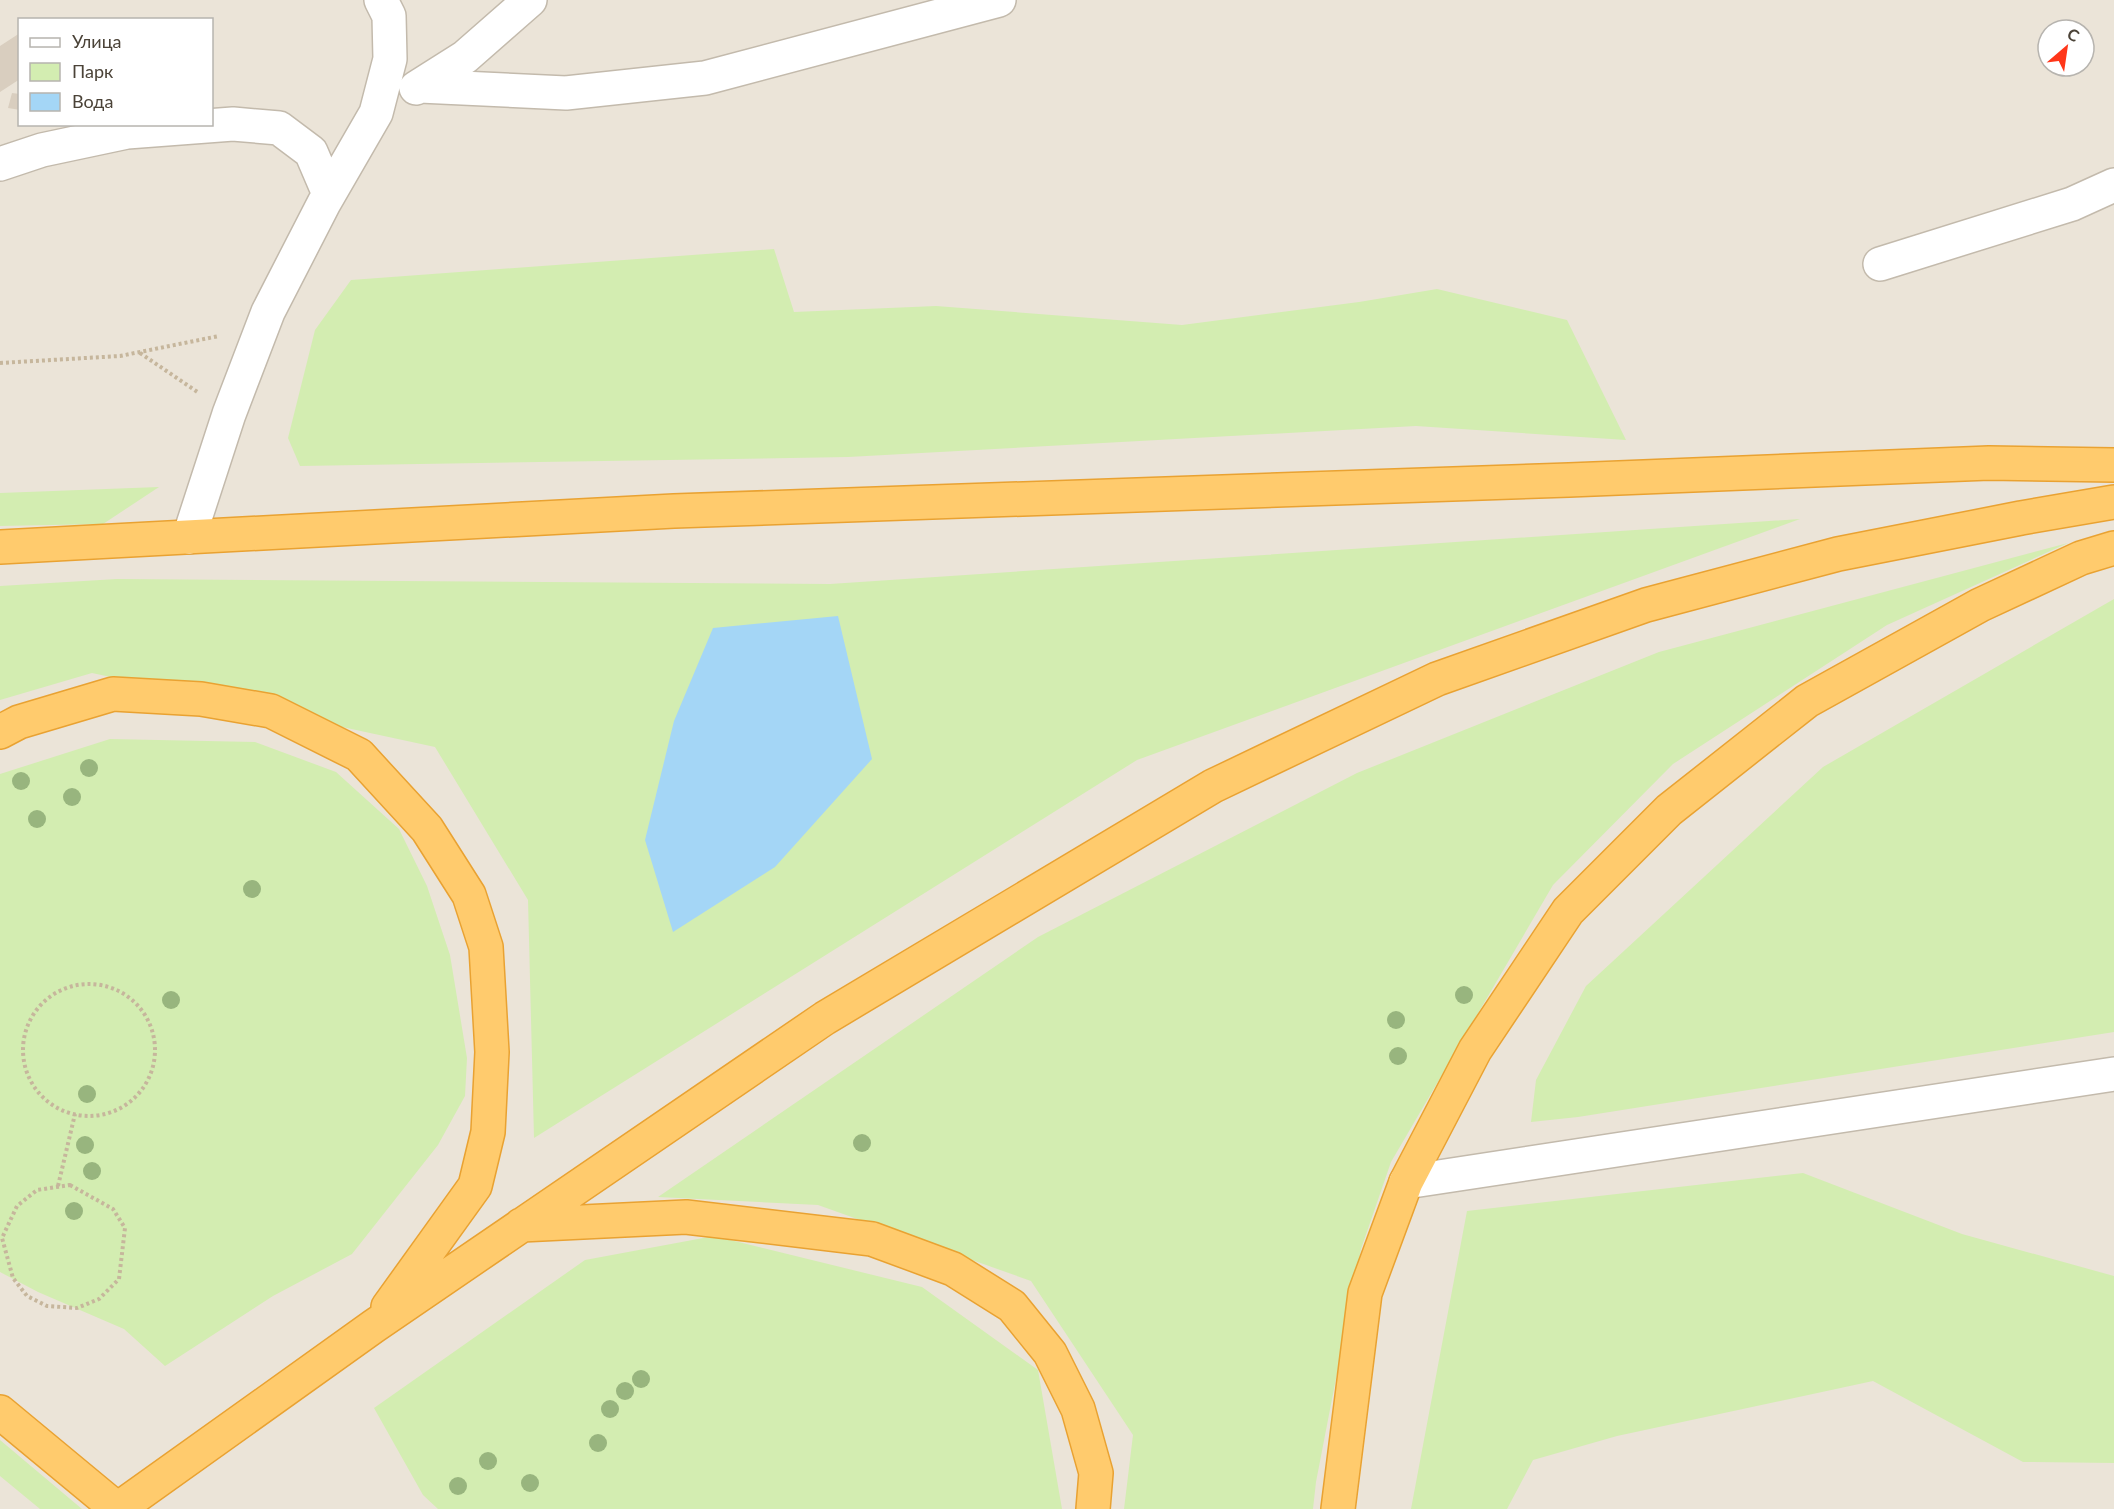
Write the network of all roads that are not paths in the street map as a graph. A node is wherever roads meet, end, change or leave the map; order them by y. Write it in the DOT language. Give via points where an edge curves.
graph roads {
  1 [pos="530,0"];
  2 [pos="999,0"];
  3 [pos="390,5"];
  4 [pos="420,86"];
  5 [pos="376,113"];
  6 [pos="206,126"];
  7 [pos="213,126"];
  8 [pos="0,164"];
  9 [pos="2114,185"];
  10 [pos="330,194"];
  11 [pos="1880,264"];
  12 [pos="2114,465"];
  13 [pos="2114,502"];
  14 [pos="189,537"];
  15 [pos="0,548"];
  16 [pos="2114,548"];
  17 [pos="0,732"];
  18 [pos="2114,1074"];
  19 [pos="1406,1182"];
  20 [pos="521,1225"];
  21 [pos="374,1326"];
  22 [pos="0,1412"];
  23 [pos="117,1509"];
  24 [pos="1093,1509"];
  25 [pos="1338,1509"];
  1 -- 4 [label="street" via="465,57"];
  2 -- 4 [label="street" via="705,78 566,93"];
  3 -- 5 [label="street" via="390,59"];
  4 -- 5 [label="street"];
  5 -- 10 [label="street"];
  6 -- 8 [label="street" via="127,132 42,150"];
  7 -- 10 [label="street" via="279,128 311,152"];
  9 -- 11 [label="street" via="2072,204"];
  10 -- 14 [label="street" via="261,328"];
  12 -- 14 [label="highway" via="1989,462 698,510"];
  13 -- 20 [label="highway" via="1838,554 1646,605 1437,679 1203,792 825,1017"];
  14 -- 15 [label="highway"];
  16 -- 19 [label="highway" via="2081,558 1980,605 1808,701 1669,810 1568,911 1475,1050"];
  17 -- 21 [label="highway" via="19,722 113,694 201,699 271,711 359,755 427,829 469,895 486,947 492,1052 488,1132 475,1186"];
  18 -- 19 [label="street"];
  19 -- 25 [label="highway" via="1365,1293"];
  20 -- 21 [label="highway"];
  20 -- 24 [label="highway" via="686,1217 872,1239 953,1269 1012,1306 1050,1353 1078,1409 1096,1473"];
  21 -- 23 [label="highway"];
  22 -- 23 [label="highway"];
}
